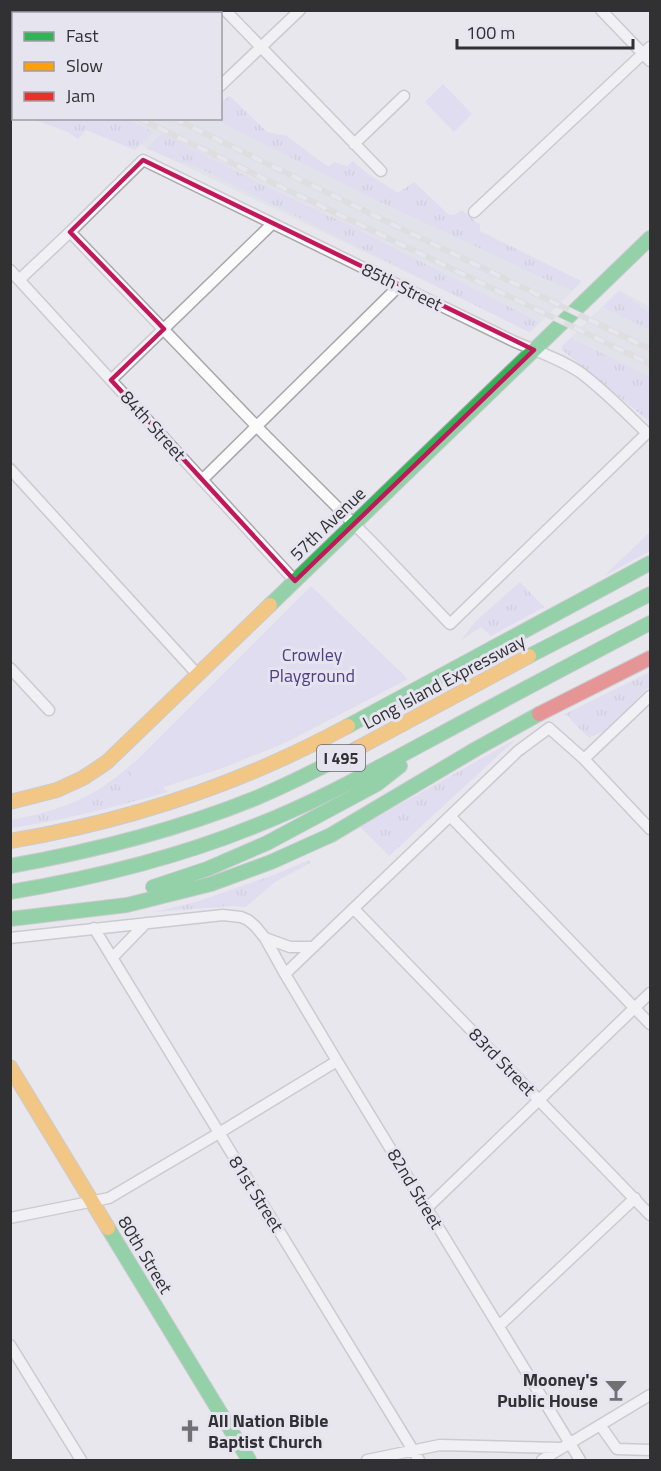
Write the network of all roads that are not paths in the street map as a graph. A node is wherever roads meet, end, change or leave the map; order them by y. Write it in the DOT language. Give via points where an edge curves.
graph roads {
  1 [pos="225,10"];
  2 [pos="300,10"];
  3 [pos="601,10"];
  4 [pos="261,48"];
  5 [pos="648,54"];
  6 [pos="222,84"];
  7 [pos="404,96"];
  8 [pos="354,144"];
  9 [pos="381,171"];
  10 [pos="474,212"];
  11 [pos="272,224"];
  12 [pos="70,232"];
  13 [pos="651,238"];
  14 [pos="10,270"];
  15 [pos="19,280"];
  16 [pos="400,285"];
  17 [pos="164,329"];
  18 [pos="534,350"];
  19 [pos="111,380"];
  20 [pos="257,427"];
  21 [pos="10,469"];
  22 [pos="202,480"];
  23 [pos="354,524"];
  24 [pos="651,563"];
  25 [pos="295,581"];
  26 [pos="651,594"];
  27 [pos="651,623"];
  28 [pos="651,658"];
  29 [pos="10,668"];
  30 [pos="198,675"];
  31 [pos="651,696"];
  32 [pos="49,710"];
  33 [pos="443,733"];
  34 [pos="584,759"];
  35 [pos="10,802"];
  36 [pos="450,816"];
  37 [pos="651,829"];
  38 [pos="10,841"];
  39 [pos="10,866"];
  40 [pos="10,892"];
  41 [pos="354,909"];
  42 [pos="73,912"];
  43 [pos="10,919"];
  44 [pos="146,923"];
  45 [pos="93,928"];
  46 [pos="10,938"];
  47 [pos="265,938"];
  48 [pos="314,947"];
  49 [pos="112,958"];
  50 [pos="285,974"];
  51 [pos="651,993"];
  52 [pos="635,1008"];
  53 [pos="651,1024"];
  54 [pos="337,1061"];
  55 [pos="10,1068"];
  56 [pos="540,1101"];
  57 [pos="219,1133"];
  58 [pos="635,1198"];
  59 [pos="91,1201"];
  60 [pos="427,1208"];
  61 [pos="651,1215"];
  62 [pos="10,1218"];
  63 [pos="499,1326"];
  64 [pos="10,1345"];
  65 [pos="651,1395"];
  66 [pos="600,1425"];
  67 [pos="566,1446"];
  68 [pos="651,1450"];
  69 [pos="416,1456"];
  70 [pos="81,1461"];
  71 [pos="249,1461"];
  72 [pos="367,1461"];
  73 [pos="542,1461"];
  74 [pos="580,1461"];
  1 -- 4 [label="street"];
  2 -- 4 [label="street"];
  3 -- 5 [label="street"];
  4 -- 6 [label="street"];
  4 -- 8 [label="street"];
  5 -- 10 [label="street"];
  7 -- 8 [label="street"];
  8 -- 9 [label="street"];
  11 -- 12 [label="street, 85th Street" via="143,160"];
  11 -- 16 [label="street, 85th Street"];
  11 -- 17 [label="street"];
  12 -- 15 [label="street"];
  12 -- 17 [label="street"];
  13 -- 18 [label="main road, 57th Avenue"];
  14 -- 15 [label="street, 84th Street"];
  15 -- 19 [label="street, 84th Street"];
  16 -- 18 [label="street, 85th Street"];
  16 -- 20 [label="street"];
  17 -- 19 [label="street"];
  17 -- 20 [label="street"];
  18 -- 23 [label="main road, 57th Avenue"];
  18 -- 23 [label="street, 85th Street" via="580,372 647,432 450,624"];
  19 -- 22 [label="street, 84th Street"];
  20 -- 22 [label="street"];
  20 -- 23 [label="street"];
  21 -- 30 [label="street"];
  22 -- 25 [label="street, 84th Street"];
  23 -- 25 [label="main road, 57th Avenue"];
  24 -- 38 [label="main road" via="318,742 258,770 129,815"];
  25 -- 30 [label="main road, 57th Avenue"];
  26 -- 39 [label="main road, Long Island Expressway / I 495" via="334,762 256,798 137,839"];
  27 -- 33 [label="main road, I 495"];
  28 -- 42 [label="main road" via="548,709 350,825 291,854 189,891"];
  29 -- 32 [label="street"];
  30 -- 35 [label="main road, 57th Avenue" via="91,773 57,790"];
  31 -- 34 [label="street"];
  33 -- 40 [label="main road, I 495" via="330,793 219,840 126,869"];
  33 -- 42 [label="main road" via="377,784 267,843 185,877"];
  34 -- 36 [label="street" via="549,728 518,751"];
  34 -- 37 [label="street"];
  36 -- 41 [label="street"];
  36 -- 52 [label="street"];
  41 -- 48 [label="street"];
  41 -- 56 [label="street, 83rd Street"];
  42 -- 43 [label="main road"];
  44 -- 45 [label="street"];
  44 -- 47 [label="street, 82nd Street" via="223,915 248,920"];
  44 -- 49 [label="street"];
  45 -- 46 [label="street"];
  45 -- 49 [label="street, 81st Street"];
  47 -- 48 [label="street" via="290,947"];
  47 -- 50 [label="street, 82nd Street"];
  48 -- 50 [label="street"];
  49 -- 57 [label="street, 81st Street"];
  50 -- 54 [label="street, 82nd Street"];
  51 -- 52 [label="street"];
  52 -- 53 [label="street"];
  52 -- 56 [label="street"];
  54 -- 57 [label="street"];
  54 -- 60 [label="street, 82nd Street"];
  55 -- 59 [label="main road, 80th Street"];
  56 -- 58 [label="street, 83rd Street"];
  56 -- 60 [label="street"];
  57 -- 59 [label="street" via="109,1198"];
  57 -- 69 [label="street, 81st Street"];
  58 -- 61 [label="street, 83rd Street"];
  58 -- 63 [label="street"];
  59 -- 62 [label="street"];
  59 -- 71 [label="main road, 80th Street"];
  60 -- 63 [label="street, 82nd Street"];
  63 -- 67 [label="street, 82nd Street"];
  64 -- 70 [label="street"];
  65 -- 66 [label="street"];
  66 -- 67 [label="street"];
  66 -- 68 [label="street" via="617,1449"];
  67 -- 69 [label="street" via="440,1445"];
  67 -- 73 [label="street"];
  67 -- 74 [label="street, 82nd Street"];
  69 -- 72 [label="street"];
}
